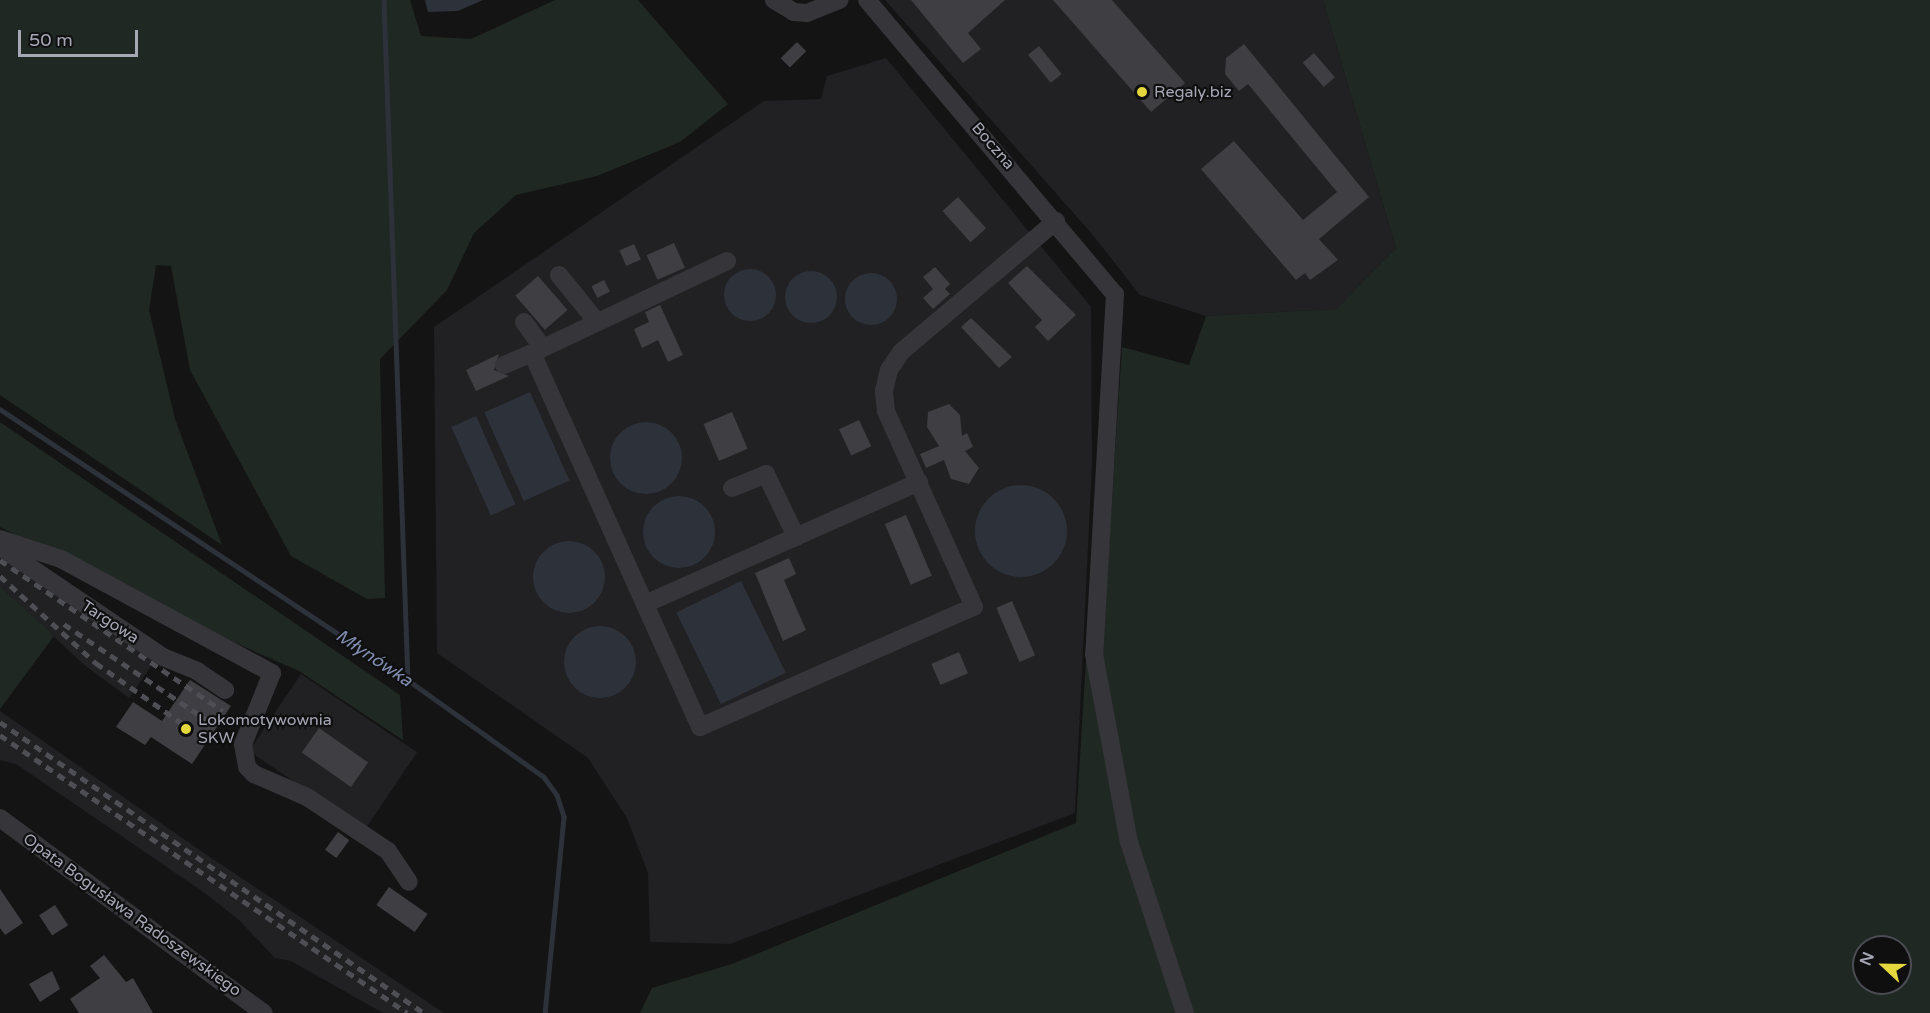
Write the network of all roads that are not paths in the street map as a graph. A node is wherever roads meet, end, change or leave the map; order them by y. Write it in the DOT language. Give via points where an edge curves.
graph roads {
  1 [pos="774,0"];
  2 [pos="839,0"];
  3 [pos="867,0"];
  4 [pos="1056,220"];
  5 [pos="727,261"];
  6 [pos="559,275"];
  7 [pos="524,322"];
  8 [pos="597,322"];
  9 [pos="537,351"];
  10 [pos="504,365"];
  11 [pos="919,483"];
  12 [pos="732,488"];
  13 [pos="796,537"];
  14 [pos="0,539"];
  15 [pos="0,547"];
  16 [pos="645,604"];
  17 [pos="225,690"];
  18 [pos="0,818"];
  19 [pos="409,882"];
  20 [pos="264,1013"];
  21 [pos="1185,1013"];
  1 -- 2 [label="street" via="794,12 807,13"];
  3 -- 4 [label="street, Boczna"];
  4 -- 11 [label="street" via="901,352 889,370 884,391 886,411"];
  4 -- 21 [label="street, Boczna" via="1115,294 1094,654 1129,842"];
  5 -- 8 [label="street"];
  6 -- 8 [label="street"];
  7 -- 9 [label="street"];
  8 -- 9 [label="street"];
  9 -- 10 [label="street"];
  9 -- 16 [label="street"];
  11 -- 13 [label="street"];
  11 -- 16 [label="street" via="975,607 700,728"];
  12 -- 13 [label="street" via="766,474"];
  13 -- 16 [label="street"];
  14 -- 19 [label="street" via="61,559 272,673 243,744 247,767 254,774 307,797 388,851"];
  15 -- 17 [label="street, Targowa" via="163,657 197,671"];
  18 -- 20 [label="street, Opata Bogusława Radoszewskiego"];
}
